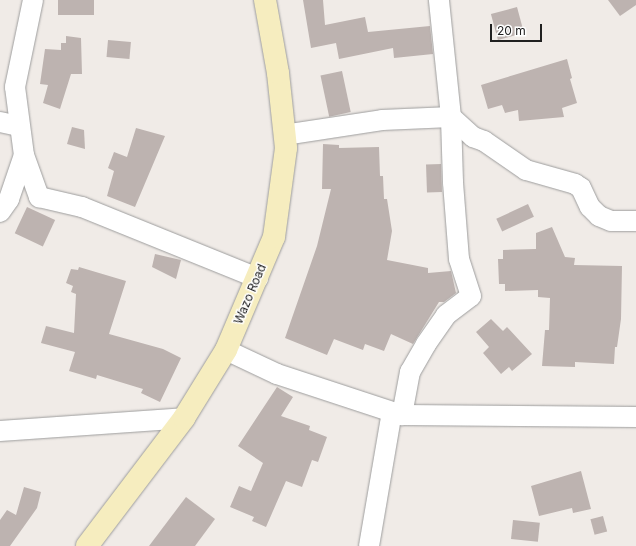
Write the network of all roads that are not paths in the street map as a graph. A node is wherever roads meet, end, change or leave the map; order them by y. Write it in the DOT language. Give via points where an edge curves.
graph roads {
  1 [pos="33,0"];
  2 [pos="266,0"];
  3 [pos="438,0"];
  4 [pos="452,117"];
  5 [pos="0,122"];
  6 [pos="19,126"];
  7 [pos="284,135"];
  8 [pos="24,155"];
  9 [pos="0,212"];
  10 [pos="636,221"];
  11 [pos="258,278"];
  12 [pos="226,350"];
  13 [pos="397,413"];
  14 [pos="636,417"];
  15 [pos="184,418"];
  16 [pos="0,431"];
  17 [pos="87,546"];
  18 [pos="368,546"];
  1 -- 6 [label="street" via="15,87"];
  2 -- 7 [label="main road, Wazo Road" via="278,73"];
  3 -- 4 [label="street"];
  4 -- 7 [label="street" via="382,120"];
  4 -- 10 [label="street" via="473,137 526,170 581,188 590,207 599,216 611,221"];
  4 -- 13 [label="street" via="453,182 459,259 471,296 446,315 423,349 410,372"];
  5 -- 6 [label="street"];
  6 -- 8 [label="street"];
  7 -- 11 [label="main road, Wazo Road" via="286,148 274,236"];
  8 -- 9 [label="street" via="10,199"];
  8 -- 11 [label="street" via="39,197 82,207"];
  11 -- 12 [label="main road, Wazo Road"];
  12 -- 13 [label="street" via="277,374"];
  12 -- 15 [label="main road, Wazo Road"];
  13 -- 14 [label="street"];
  13 -- 18 [label="street"];
  15 -- 16 [label="street"];
  15 -- 17 [label="main road, Wazo Road"];
}
